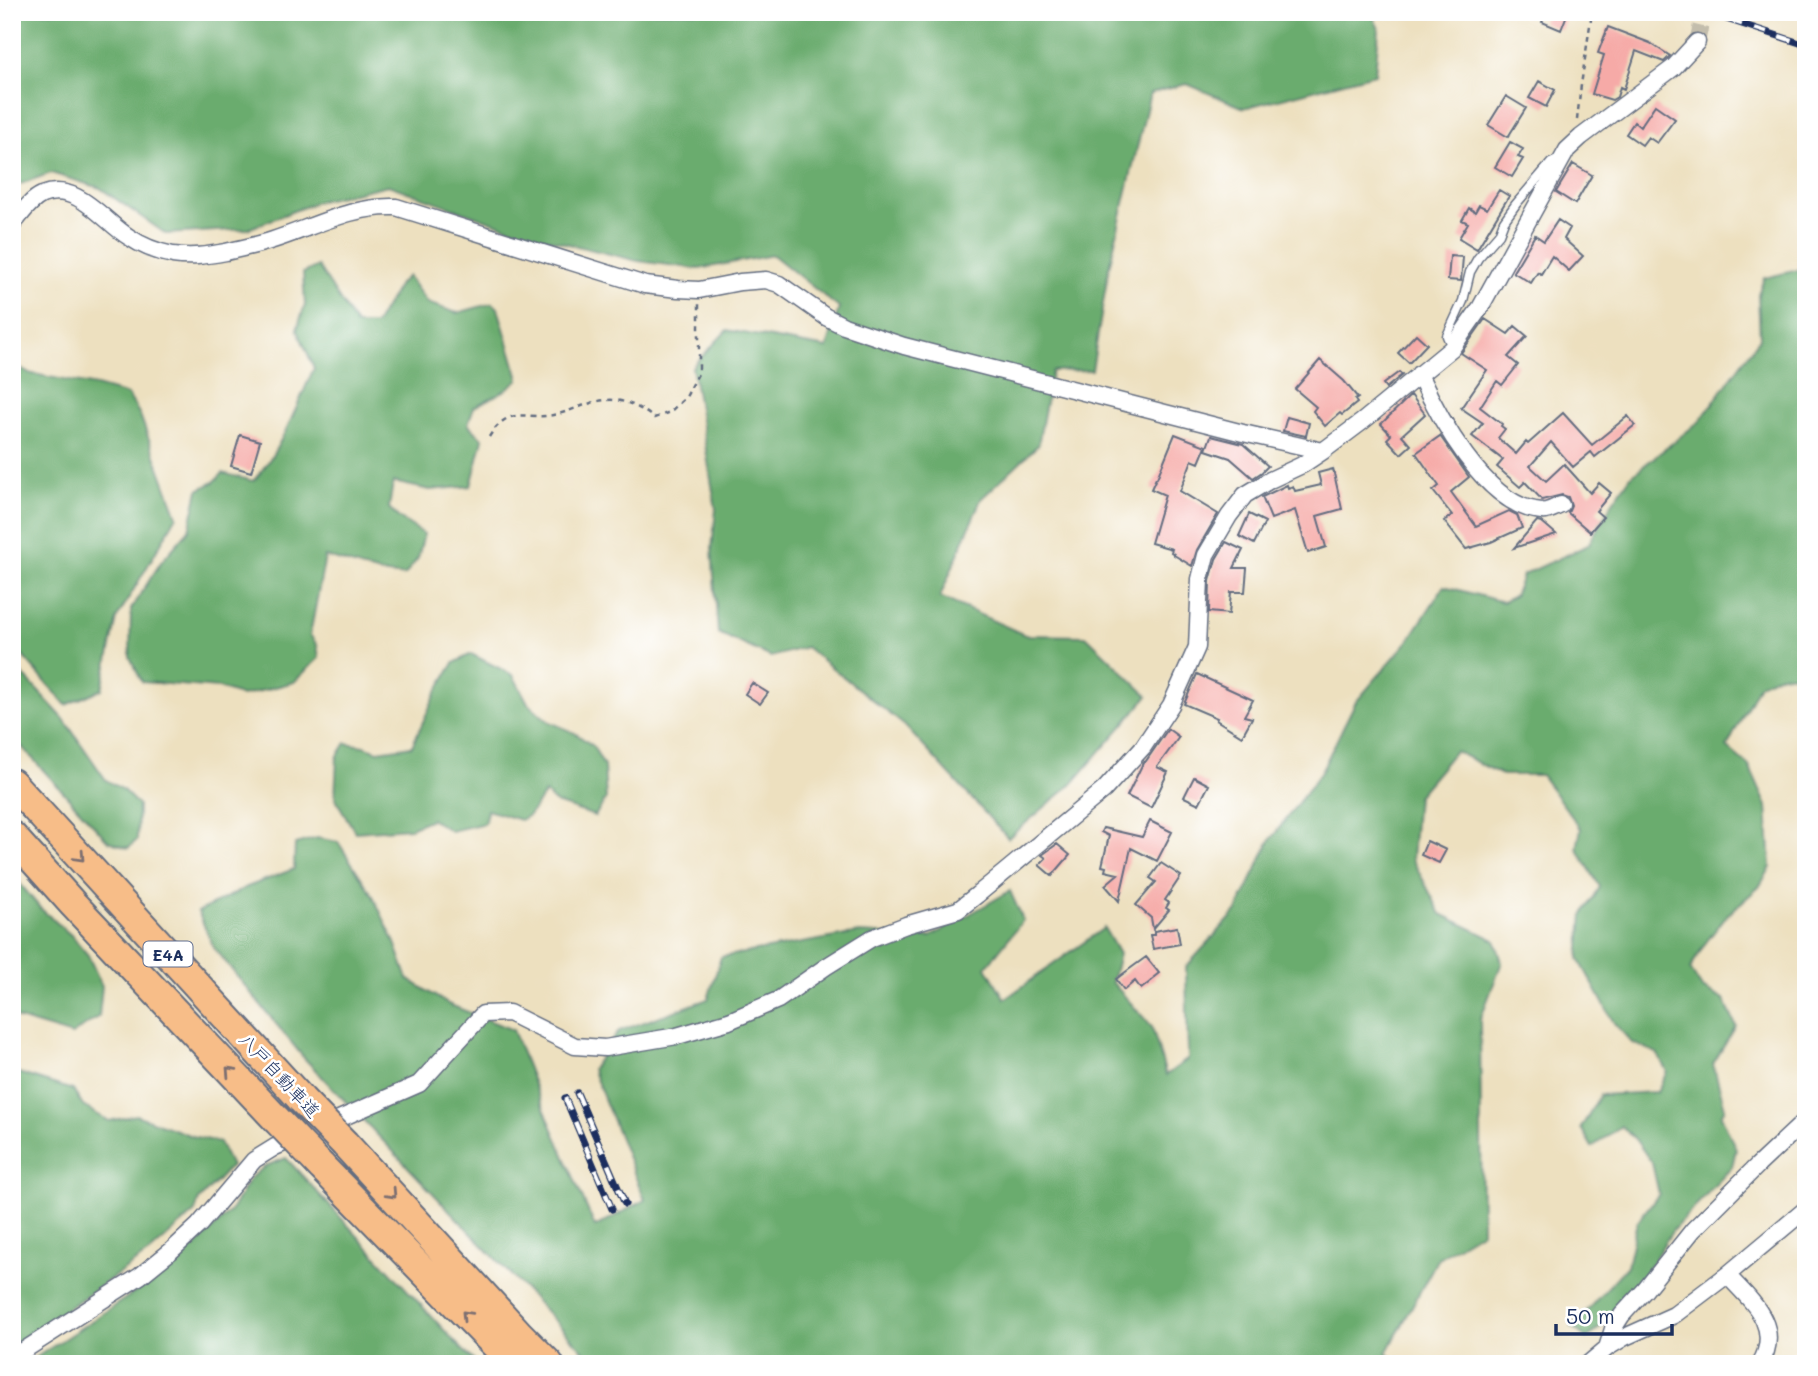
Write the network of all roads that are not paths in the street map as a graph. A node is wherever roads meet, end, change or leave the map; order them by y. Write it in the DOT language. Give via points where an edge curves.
graph roads {
  1 [pos="1697,42"];
  2 [pos="1561,159"];
  3 [pos="12,225"];
  4 [pos="1452,348"];
  5 [pos="1419,374"];
  6 [pos="1323,451"];
  7 [pos="1561,505"];
  8 [pos="12,783"];
  9 [pos="12,836"];
  10 [pos="1806,1120"];
  11 [pos="1806,1209"];
  12 [pos="1727,1275"];
  13 [pos="1607,1348"];
  14 [pos="12,1358"];
  15 [pos="514,1364"];
  16 [pos="549,1364"];
  17 [pos="1588,1364"];
  18 [pos="1760,1364"];
  1 -- 2 [label="street" via="1673,68 1581,137"];
  2 -- 4 [label="street" via="1480,308"];
  2 -- 4 [label="lane" via="1551,163 1516,204 1478,258 1447,336"];
  3 -- 6 [label="street" via="36,199 61,193 80,198 145,246 202,257 272,240 354,211 396,207 645,285 699,290 766,280 844,326 904,346"];
  4 -- 5 [label="street"];
  5 -- 6 [label="street"];
  5 -- 7 [label="street" via="1451,435 1494,488 1527,509 1544,512"];
  6 -- 14 [label="street" via="1245,495 1229,516 1206,555 1200,579 1197,647 1171,705 1143,747 1104,789 958,910 872,938 778,1000 677,1036 605,1048 575,1046 509,1013 483,1014 419,1084 254,1160 200,1225 171,1251"];
  8 -- 16 [label="highway, 八戸自動車道 / E4A, one-way, bridge"];
  15 -- 9 [label="highway, 八戸自動車道 / E4A, one-way, bridge" via="321,1167"];
  10 -- 13 [label="street" via="1693,1230 1622,1315"];
  11 -- 12 [label="street"];
  12 -- 13 [label="street" via="1674,1315"];
  12 -- 18 [label="street" via="1758,1309 1768,1329 1768,1345"];
  13 -- 17 [label="street"];
}
